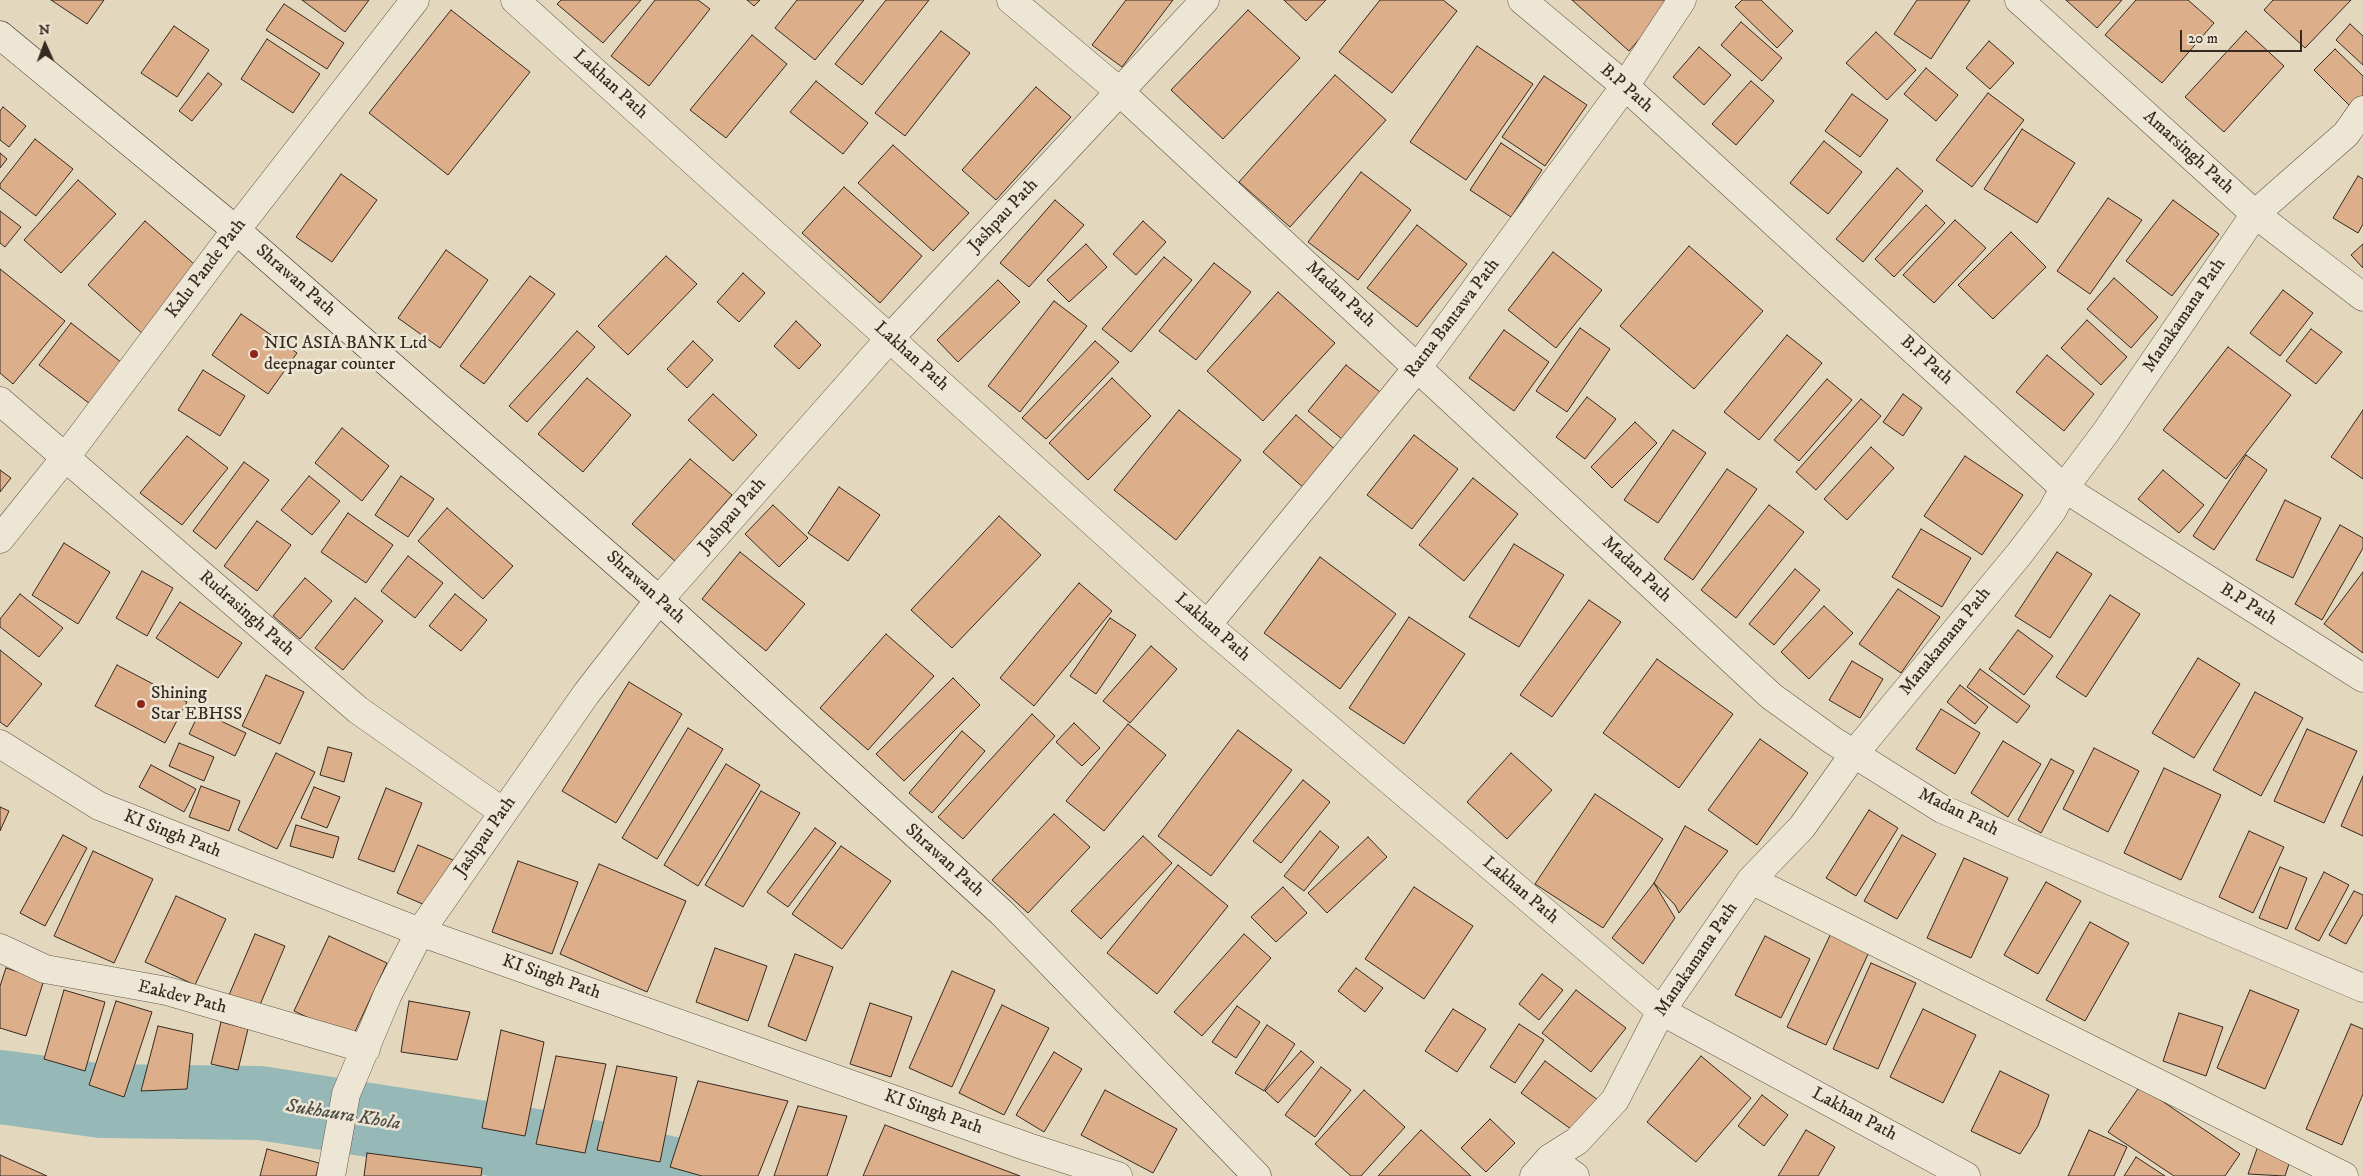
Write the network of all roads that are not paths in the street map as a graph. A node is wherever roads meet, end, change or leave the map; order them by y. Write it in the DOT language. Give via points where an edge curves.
graph roads {
  1 [pos="415,0"];
  2 [pos="515,0"];
  3 [pos="1011,0"];
  4 [pos="1205,0"];
  5 [pos="1522,0"];
  6 [pos="1682,0"];
  7 [pos="2019,0"];
  8 [pos="0,35"];
  9 [pos="1625,86"];
  10 [pos="1120,92"];
  11 [pos="2363,110"];
  12 [pos="2255,214"];
  13 [pos="236,230"];
  14 [pos="2363,297"];
  15 [pos="890,338"];
  16 [pos="1418,367"];
  17 [pos="0,401"];
  18 [pos="65,458"];
  19 [pos="2064,488"];
  20 [pos="0,538"];
  21 [pos="659,600"];
  22 [pos="1208,625"];
  23 [pos="2363,678"];
  24 [pos="0,744"];
  25 [pos="1854,754"];
  26 [pos="503,812"];
  27 [pos="1751,880"];
  28 [pos="420,932"];
  29 [pos="0,948"];
  30 [pos="2363,988"];
  31 [pos="1662,1012"];
  32 [pos="366,1049"];
  33 [pos="332,1165"];
  34 [pos="1542,1167"];
  35 [pos="1118,1176"];
  36 [pos="1257,1176"];
  37 [pos="1575,1176"];
  38 [pos="1966,1176"];
  39 [pos="2344,1176"];
  1 -- 13 [label="street, Kalu Pande Path"];
  2 -- 15 [label="street, Lakhan Path"];
  3 -- 10 [label="street, Madan Path"];
  4 -- 10 [label="street, Jashpau Path"];
  5 -- 9 [label="street, B.P Path"];
  6 -- 9 [label="street, Ratna Bantawa Path"];
  7 -- 12 [label="street, Amarsingh Path"];
  8 -- 13 [label="street, Shrawan Path"];
  9 -- 16 [label="street, Ratna Bantawa Path"];
  9 -- 19 [label="street, B.P Path"];
  10 -- 15 [label="street, Jashpau Path"];
  10 -- 16 [label="street, Madan Path"];
  11 -- 12 [label="street, Manakamana Path" via="2346,134"];
  12 -- 14 [label="street, Amarsingh Path"];
  12 -- 19 [label="street, Manakamana Path"];
  13 -- 18 [label="street, Kalu Pande Path"];
  13 -- 21 [label="street, Shrawan Path"];
  15 -- 21 [label="street, Jashpau Path"];
  15 -- 22 [label="street, Lakhan Path"];
  16 -- 22 [label="street, Ratna Bantawa Path"];
  16 -- 25 [label="street, Madan Path" via="1770,696"];
  17 -- 18 [label="street, Rudrasingh Path"];
  18 -- 20 [label="street, Kalu Pande Path"];
  18 -- 26 [label="street, Rudrasingh Path" via="358,710"];
  19 -- 23 [label="street, B.P Path"];
  19 -- 25 [label="street, Manakamana Path" via="2052,510 2020,552"];
  21 -- 26 [label="street, Jashpau Path" via="586,694"];
  21 -- 36 [label="street, Shrawan Path" via="1002,913"];
  22 -- 31 [label="street, Lakhan Path"];
  24 -- 28 [label="street, KI Singh Path" via="98,806"];
  25 -- 27 [label="street, Manakamana Path" via="1802,827"];
  25 -- 30 [label="street, Madan Path" via="1942,810"];
  26 -- 28 [label="street, Jashpau Path"];
  27 -- 31 [label="street, Manakamana Path"];
  27 -- 39 [label="street"];
  28 -- 32 [label="street, Jashpau Path" via="388,994"];
  28 -- 35 [label="street, KI Singh Path"];
  29 -- 32 [label="street, Eakdev Path" via="45,969 167,991"];
  31 -- 34 [label="street, Manakamana Path" via="1615,1100 1577,1141"];
  31 -- 38 [label="street, Lakhan Path"];
  32 -- 33 [label="street, Jashpau Path" via="346,1094"];
  34 -- 37 [label="street"];
}
